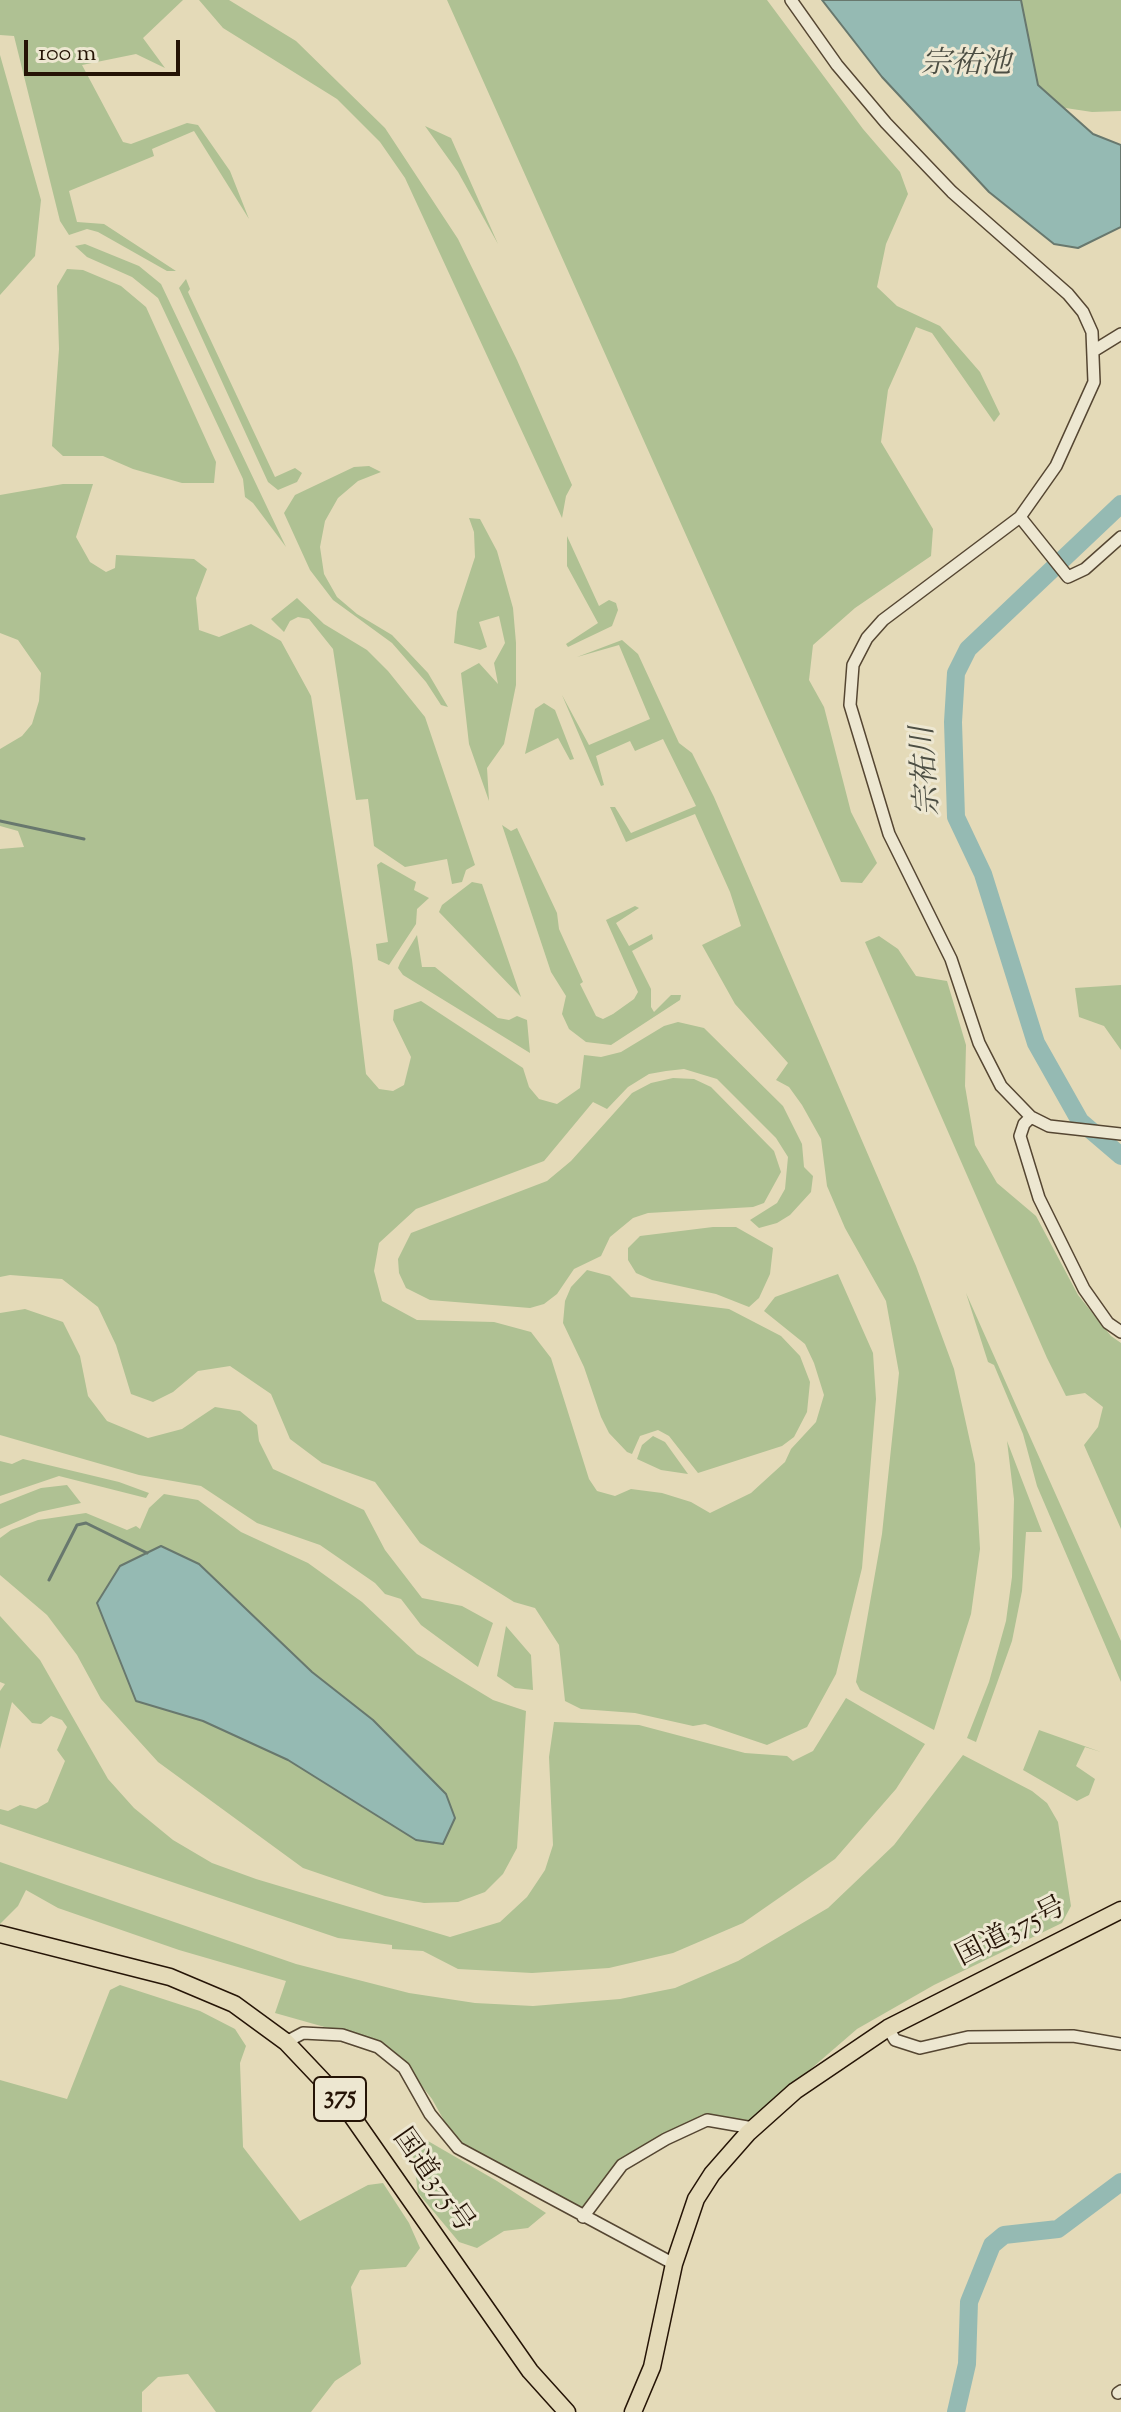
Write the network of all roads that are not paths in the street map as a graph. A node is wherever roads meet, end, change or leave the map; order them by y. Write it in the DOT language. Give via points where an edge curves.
graph roads {
  1 [pos="791,0"];
  2 [pos="1121,334"];
  3 [pos="1095,350"];
  4 [pos="1020,517"];
  5 [pos="1121,537"];
  6 [pos="1031,1117"];
  7 [pos="1121,1134"];
  8 [pos="1121,1332"];
  9 [pos="1121,1910"];
  10 [pos="0,1934"];
  11 [pos="888,2028"];
  12 [pos="286,2042"];
  13 [pos="1121,2044"];
  14 [pos="753,2128"];
  15 [pos="583,2217"];
  16 [pos="674,2264"];
  17 [pos="652,2367"];
  18 [pos="567,2412"];
  19 [pos="633,2412"];
  20 [pos="647,2412"];
  1 -- 3 [label="street" via="886,123 952,192 1068,294 1083,312"];
  2 -- 3 [label="street"];
  3 -- 4 [label="street" via="1094,382 1075,430"];
  4 -- 5 [label="street" via="1068,577"];
  4 -- 6 [label="street" via="883,620 860,649 850,705 889,834 951,959 989,1067"];
  6 -- 7 [label="street" via="1049,1126"];
  6 -- 8 [label="street" via="1020,1136 1039,1198 1084,1289"];
  9 -- 11 [label="highway, 国道375号"];
  10 -- 12 [label="highway, 国道375号 / 375" via="170,1977 234,2004"];
  11 -- 13 [label="street" via="895,2040 920,2048 968,2037 1073,2036"];
  11 -- 14 [label="highway, 国道375号" via="795,2091"];
  12 -- 15 [label="street" via="303,2033 342,2035 378,2047 404,2068 430,2114 458,2148"];
  12 -- 18 [label="highway, 国道375号 / 375" via="340,2099 530,2371"];
  14 -- 15 [label="street" via="707,2120 666,2139 622,2165"];
  14 -- 16 [label="highway, 国道375号" via="696,2199"];
  15 -- 16 [label="street"];
  16 -- 17 [label="highway, 国道375号"];
  17 -- 19 [label="highway, 国道375号"];
  17 -- 20 [label="highway"];
}
